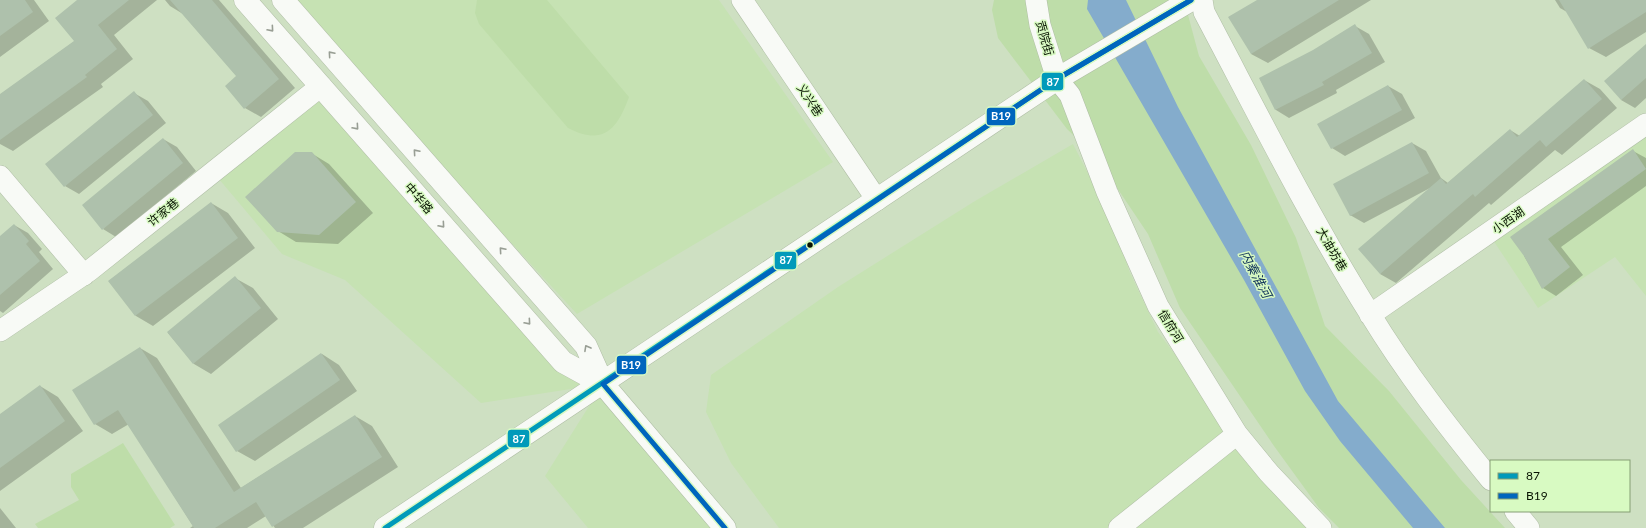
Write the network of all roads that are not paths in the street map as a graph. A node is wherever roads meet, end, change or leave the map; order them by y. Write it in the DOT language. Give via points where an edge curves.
graph roads {
  1 [pos="283,0"];
  2 [pos="742,0"];
  3 [pos="1036,0"];
  4 [pos="1193,0"];
  5 [pos="248,1"];
  6 [pos="320,86"];
  7 [pos="1064,87"];
  8 [pos="1646,124"];
  9 [pos="0,176"];
  10 [pos="877,200"];
  11 [pos="84,275"];
  12 [pos="1370,315"];
  13 [pos="0,331"];
  14 [pos="603,384"];
  15 [pos="1237,434"];
  16 [pos="1490,479"];
  17 [pos="1516,512"];
  18 [pos="385,528"];
  19 [pos="725,528"];
  20 [pos="1119,528"];
  21 [pos="1321,528"];
  22 [pos="1529,528"];
  14 -- 1 [label="main road, 中华路, one-way" via="586,346"];
  2 -- 10 [label="street, 义兴巷"];
  3 -- 7 [label="street, 贡院街" via="1040,24"];
  4 -- 7 [label="main road" via="1082,64"];
  4 -- 12 [label="street, 大油坊巷" via="1204,12 1304,201"];
  5 -- 6 [label="main road, 中华路, one-way"];
  6 -- 11 [label="street, 许家巷"];
  6 -- 14 [label="main road, 中华路, one-way" via="563,362"];
  7 -- 10 [label="main road"];
  7 -- 15 [label="street, 信府河" via="1158,306"];
  8 -- 12 [label="street, 小西湖"];
  9 -- 11 [label="street"];
  10 -- 14 [label="main road"];
  11 -- 13 [label="street, 许家巷"];
  12 -- 16 [label="street, 大油坊巷" via="1435,409"];
  14 -- 18 [label="main road"];
  14 -- 19 [label="main road, 中华路"];
  15 -- 20 [label="street"];
  15 -- 21 [label="street, 信府河"];
  17 -- 22 [label="street"];
}
